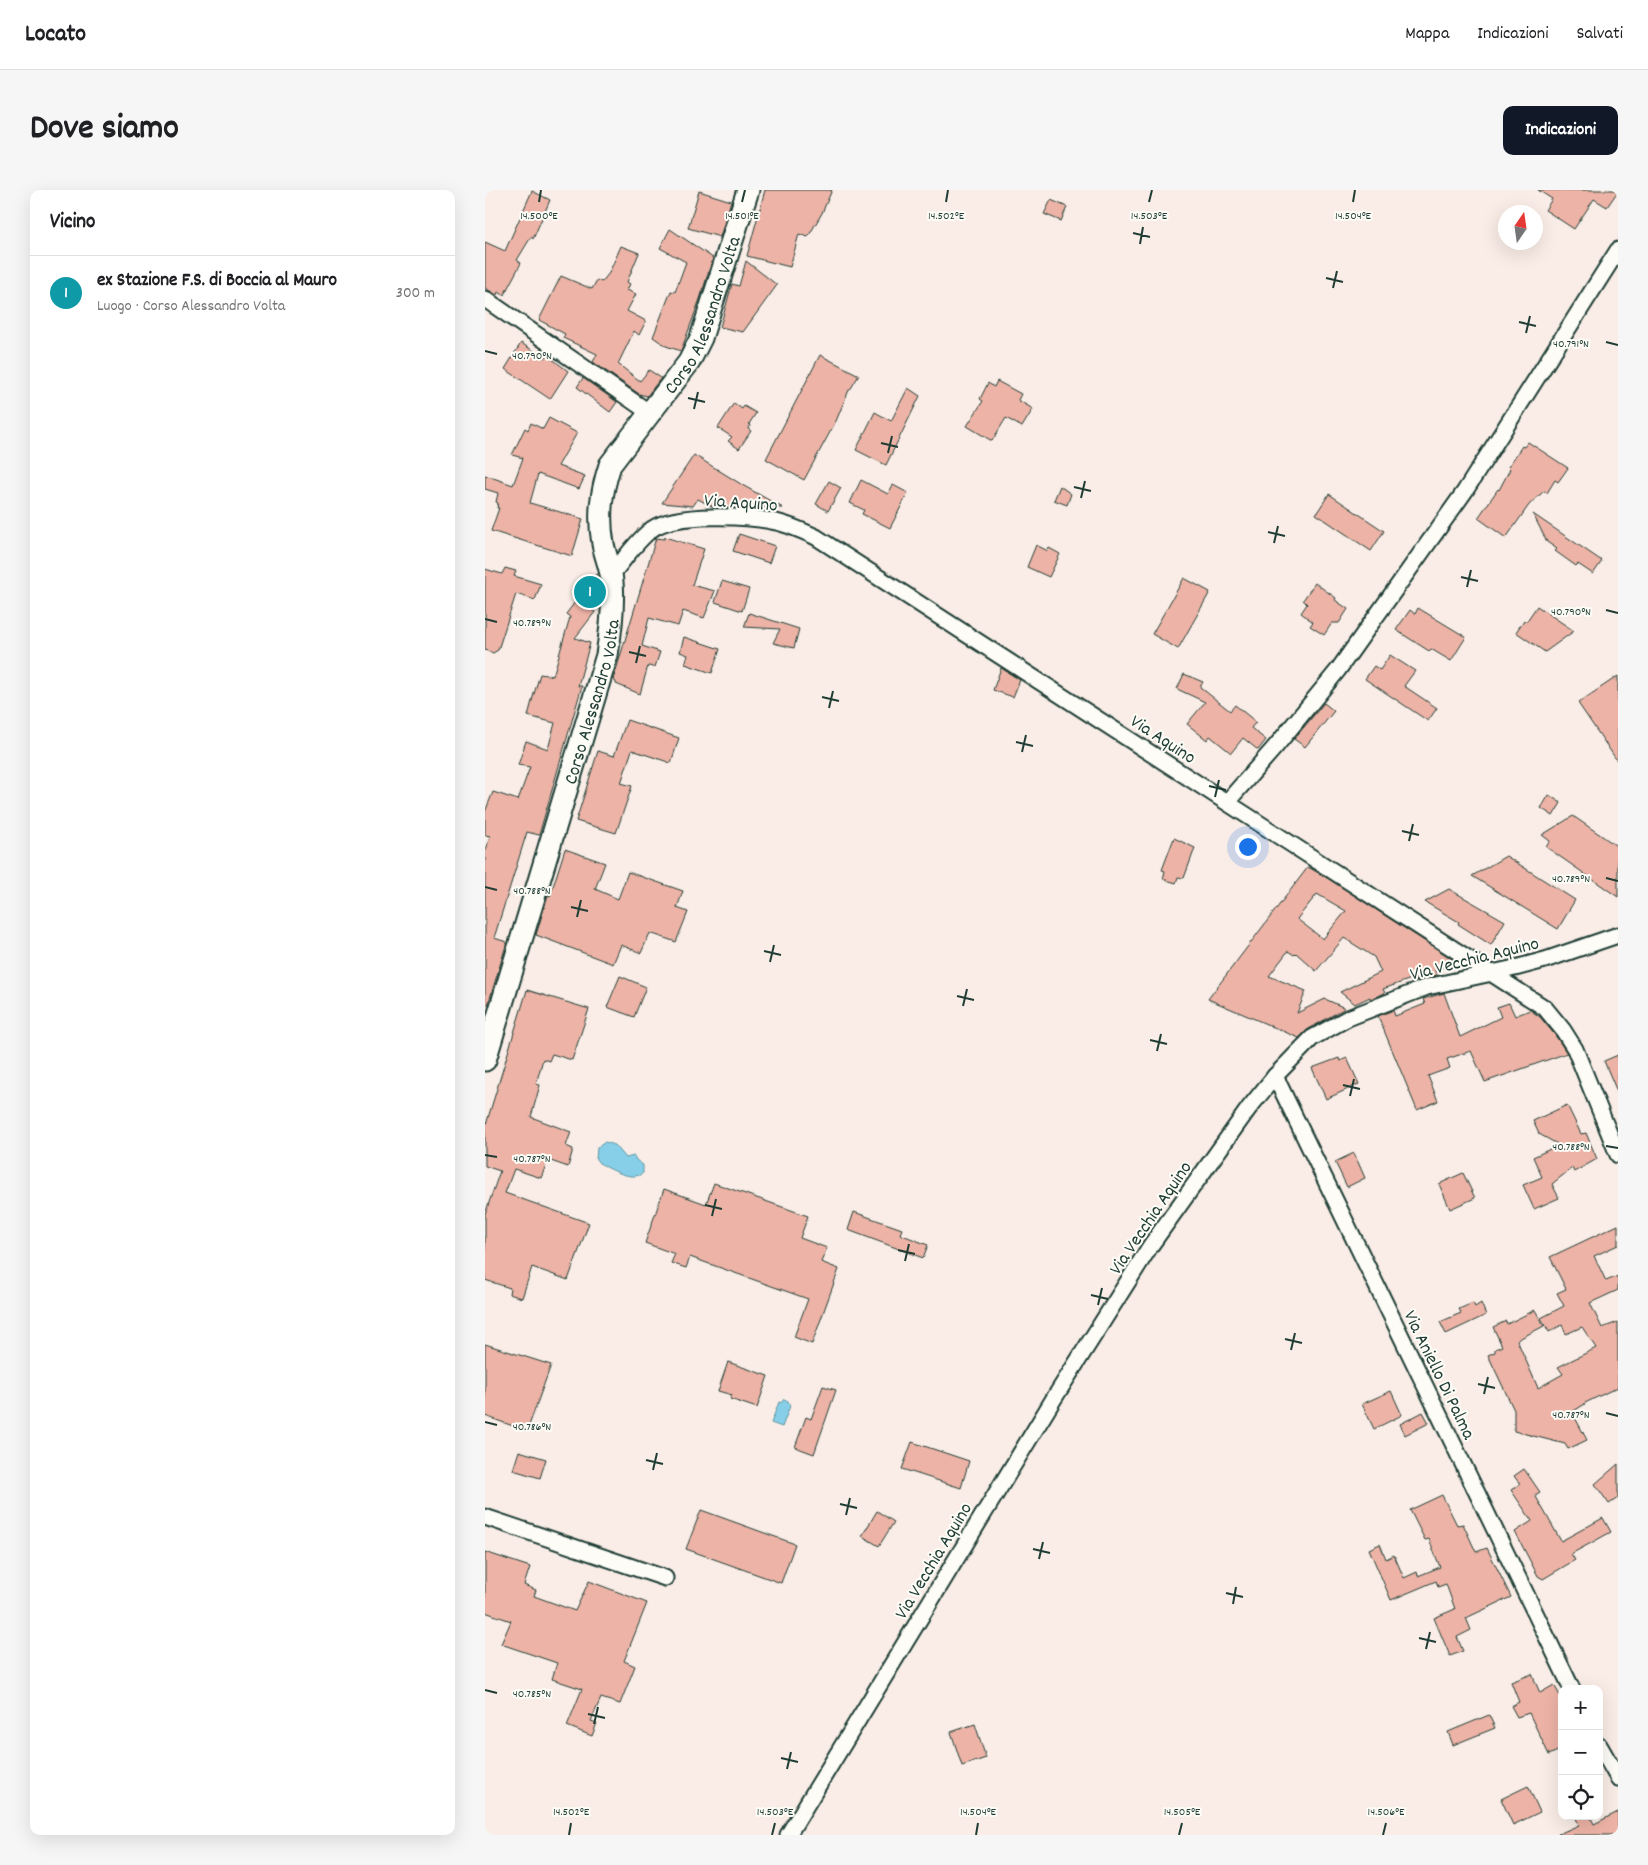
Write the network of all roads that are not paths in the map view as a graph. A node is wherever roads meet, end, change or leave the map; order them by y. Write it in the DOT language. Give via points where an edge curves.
graph roads {
  1 [pos="748,190"];
  2 [pos="1618,250"];
  3 [pos="485,299"];
  4 [pos="650,413"];
  5 [pos="611,575"];
  6 [pos="1227,802"];
  7 [pos="1618,935"];
  8 [pos="1492,973"];
  9 [pos="485,1060"];
  10 [pos="1275,1076"];
  11 [pos="1618,1155"];
  12 [pos="485,1516"];
  13 [pos="665,1578"];
  14 [pos="1570,1685"];
  15 [pos="1603,1752"];
  16 [pos="1618,1778"];
  17 [pos="788,1835"];
  1 -- 4 [label="main road, Corso Alessandro Volta" via="701,338 689,362"];
  2 -- 6 [label="street" via="1465,491 1338,670"];
  3 -- 4 [label="street"];
  4 -- 5 [label="main road, Corso Alessandro Volta" via="610,465 603,485 601,529"];
  5 -- 6 [label="street, Via Aquino" via="652,529 673,520 762,519 791,526 816,537"];
  5 -- 9 [label="main road, Corso Alessandro Volta" via="612,625 607,654"];
  6 -- 8 [label="street, Via Aquino"];
  7 -- 8 [label="street, Via Vecchia Aquino" via="1545,960"];
  8 -- 10 [label="street, Via Vecchia Aquino" via="1427,987 1348,1018 1312,1038"];
  8 -- 11 [label="street, Via Aquino" via="1545,1008 1563,1030 1575,1049"];
  10 -- 14 [label="street, Via Aniello Di Palma"];
  10 -- 17 [label="street, Via Vecchia Aquino" via="1151,1244"];
  12 -- 13 [label="street"];
  15 -- 16 [label="street"];
}
